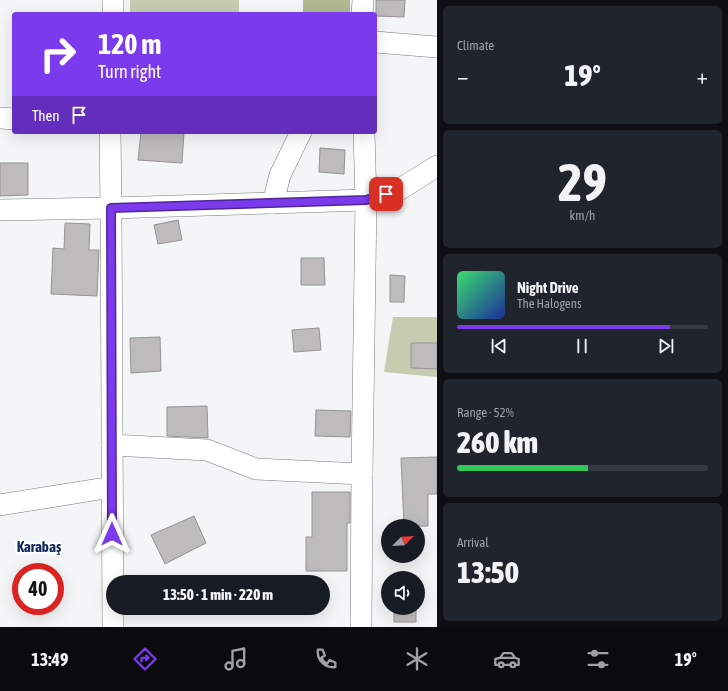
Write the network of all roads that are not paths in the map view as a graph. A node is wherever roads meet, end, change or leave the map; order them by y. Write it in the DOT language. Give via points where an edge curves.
graph roads {
  1 [pos="113,0"];
  2 [pos="363,0"];
  3 [pos="113,12"];
  4 [pos="362,12"];
  5 [pos="377,42"];
  6 [pos="437,47"];
  7 [pos="0,118"];
  8 [pos="12,119"];
  9 [pos="110,134"];
  10 [pos="300,134"];
  11 [pos="364,134"];
  12 [pos="437,166"];
  13 [pos="366,200"];
  14 [pos="273,203"];
  15 [pos="111,208"];
  16 [pos="0,210"];
  17 [pos="112,446"];
  18 [pos="362,474"];
  19 [pos="112,487"];
  20 [pos="0,505"];
  21 [pos="113,627"];
  22 [pos="361,627"];
  1 -- 3 [label="street"];
  2 -- 4 [label="street"];
  5 -- 6 [label="street"];
  7 -- 8 [label="street"];
  9 -- 15 [label="street"];
  10 -- 14 [label="street" via="280,175"];
  11 -- 13 [label="street"];
  12 -- 13 [label="street" via="397,191"];
  13 -- 14 [label="street"];
  13 -- 18 [label="street"];
  14 -- 15 [label="street"];
  15 -- 16 [label="street"];
  15 -- 17 [label="street"];
  17 -- 18 [label="street" via="207,450 256,469"];
  17 -- 19 [label="street"];
  18 -- 22 [label="street"];
  19 -- 20 [label="street"];
  19 -- 21 [label="street"];
}
